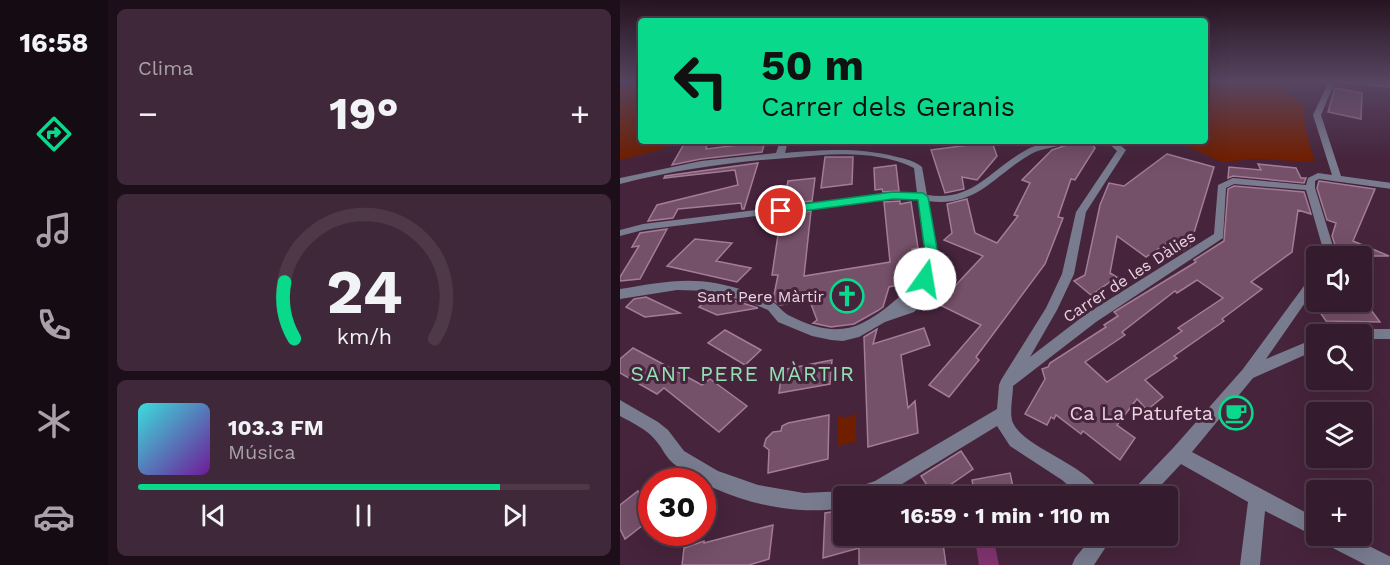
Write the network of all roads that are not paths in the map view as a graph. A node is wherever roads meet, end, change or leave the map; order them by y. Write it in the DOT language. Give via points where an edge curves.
graph roads {
  1 [pos="1320,107"];
  2 [pos="783,144"];
  3 [pos="1056,144"];
  4 [pos="1114,144"];
  5 [pos="780,156"];
  6 [pos="1337,178"];
  7 [pos="620,181"];
  8 [pos="1391,186"];
  9 [pos="1310,188"];
  10 [pos="923,197"];
  11 [pos="620,233"];
  12 [pos="1328,246"];
  13 [pos="948,273"];
  14 [pos="1306,292"];
  15 [pos="620,294"];
  16 [pos="878,322"];
  17 [pos="1372,334"];
  18 [pos="1391,334"];
  19 [pos="1306,348"];
  20 [pos="1248,373"];
  21 [pos="1006,385"];
  22 [pos="620,407"];
  23 [pos="1004,413"];
  24 [pos="1180,453"];
  25 [pos="883,486"];
  26 [pos="1081,486"];
  27 [pos="1149,486"];
  28 [pos="1258,497"];
  29 [pos="833,501"];
  30 [pos="1306,523"];
  31 [pos="1096,546"];
  32 [pos="1349,546"];
  33 [pos="1082,565"];
  34 [pos="1250,565"];
  35 [pos="1386,565"];
  1 -- 6 [label="street" via="1317,115"];
  2 -- 5 [label="street"];
  3 -- 10 [label="street" via="1030,151 970,194 943,200"];
  4 -- 21 [label="street" via="1122,150 1081,212 1068,274"];
  5 -- 7 [label="street" via="690,166"];
  5 -- 10 [label="street" via="855,150 912,163 918,167"];
  6 -- 8 [label="street"];
  6 -- 9 [label="street" via="1318,176 1311,180"];
  9 -- 12 [label="street"];
  9 -- 21 [label="street, Carrer de les Dàlies" via="1234,181 1221,187 1218,236 1091,318"];
  10 -- 11 [label="street" via="893,196"];
  10 -- 16 [label="street" via="931,269"];
  13 -- 16 [label="street" via="910,309"];
  14 -- 20 [label="street"];
  15 -- 16 [label="street" via="678,285 709,286 769,305 783,318 831,337 854,333"];
  17 -- 18 [label="street"];
  19 -- 20 [label="street"];
  20 -- 24 [label="street"];
  21 -- 23 [label="street"];
  22 -- 29 [label="street" via="661,435 677,457 713,479 779,498"];
  23 -- 25 [label="street"];
  23 -- 26 [label="street" via="1004,424 1016,440"];
  24 -- 27 [label="street"];
  24 -- 28 [label="street"];
  28 -- 30 [label="street"];
  28 -- 34 [label="street"];
  31 -- 33 [label="street"];
  32 -- 35 [label="street"];
}
